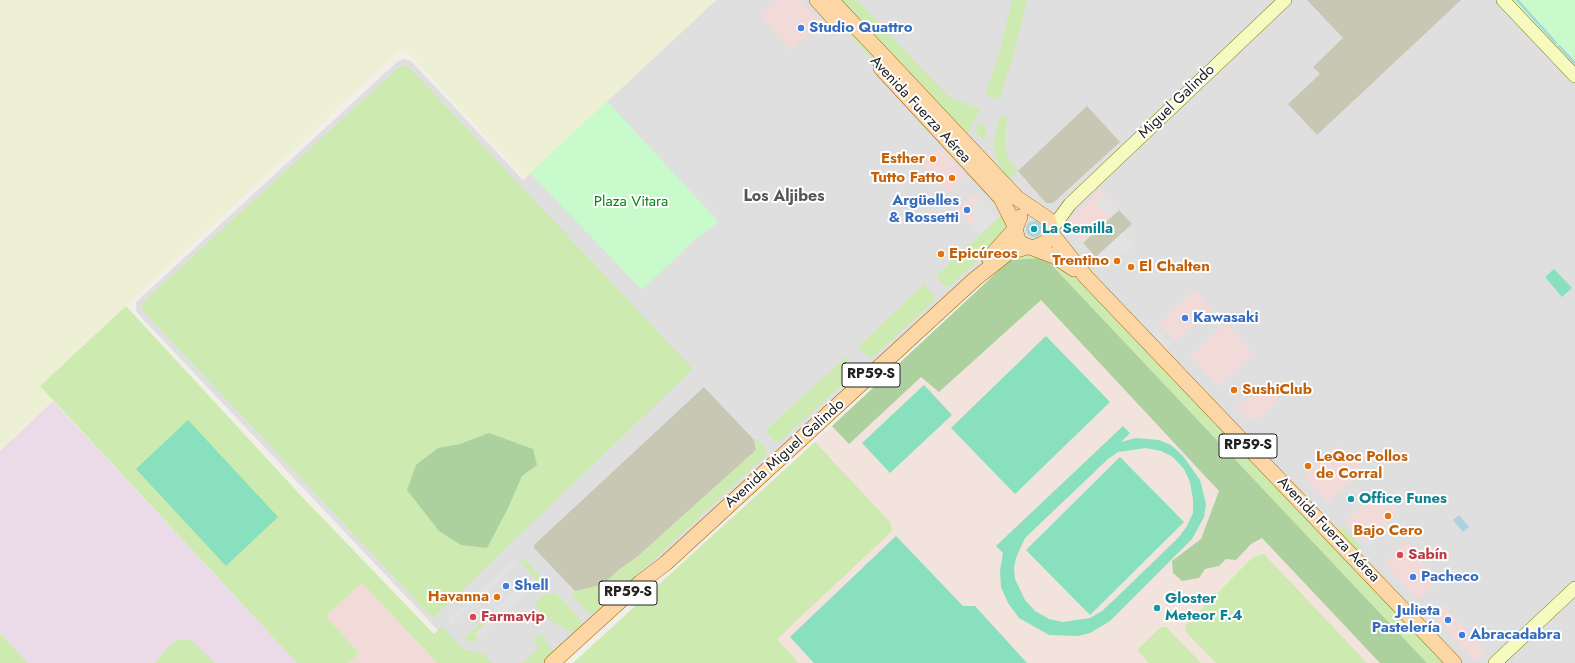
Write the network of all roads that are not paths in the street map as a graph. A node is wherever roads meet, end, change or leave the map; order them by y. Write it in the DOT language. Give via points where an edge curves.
graph roads {
  1 [pos="817,0"];
  2 [pos="831,0"];
  3 [pos="1284,0"];
  4 [pos="1503,0"];
  5 [pos="1575,76"];
  6 [pos="1070,204"];
  7 [pos="1037,212"];
  8 [pos="1015,227"];
  9 [pos="1051,231"];
  10 [pos="1031,247"];
  11 [pos="1086,276"];
  12 [pos="975,279"];
  13 [pos="666,563"];
  14 [pos="1575,588"];
  15 [pos="552,663"];
  16 [pos="563,663"];
  17 [pos="1454,663"];
  18 [pos="1495,663"];
  1 -- 8 [label="main road, Avenida Fuerza Aérea" via="994,191 1007,207"];
  2 -- 7 [label="main road, Avenida Fuerza Aérea" via="1018,198"];
  3 -- 6 [label="main road, Miguel Galindo"];
  4 -- 5 [label="main road"];
  6 -- 7 [label="main road, Miguel Galindo" via="1060,209"];
  6 -- 9 [label="main road, Miguel Galindo"];
  7 -- 8 [label="main road, RP59-S" via="1024,214"];
  7 -- 9 [label="main road, Avenida Fuerza Aérea / RP59-S" via="1048,219"];
  8 -- 10 [label="main road, Avenida Fuerza Aérea" via="1018,240"];
  8 -- 12 [label="main road, Avenida Miguel Galindo / RP59-S" via="983,264"];
  9 -- 10 [label="main road" via="1045,243"];
  9 -- 11 [label="main road, Avenida Fuerza Aérea / RP59-S"];
  10 -- 11 [label="main road, Avenida Fuerza Aérea / RP59-S" via="1054,256"];
  10 -- 12 [label="main road, Avenida Miguel Galindo / RP59-S" via="1009,252"];
  11 -- 17 [label="main road, Avenida Fuerza Aérea / RP59-S"];
  12 -- 13 [label="main road, Avenida Miguel Galindo / RP59-S"];
  13 -- 15 [label="main road, Avenida Miguel Galindo / RP59-S" via="641,582"];
  13 -- 16 [label="main road, Avenida Miguel Galindo / RP59-S" via="640,592"];
  14 -- 18 [label="main road"];
}
